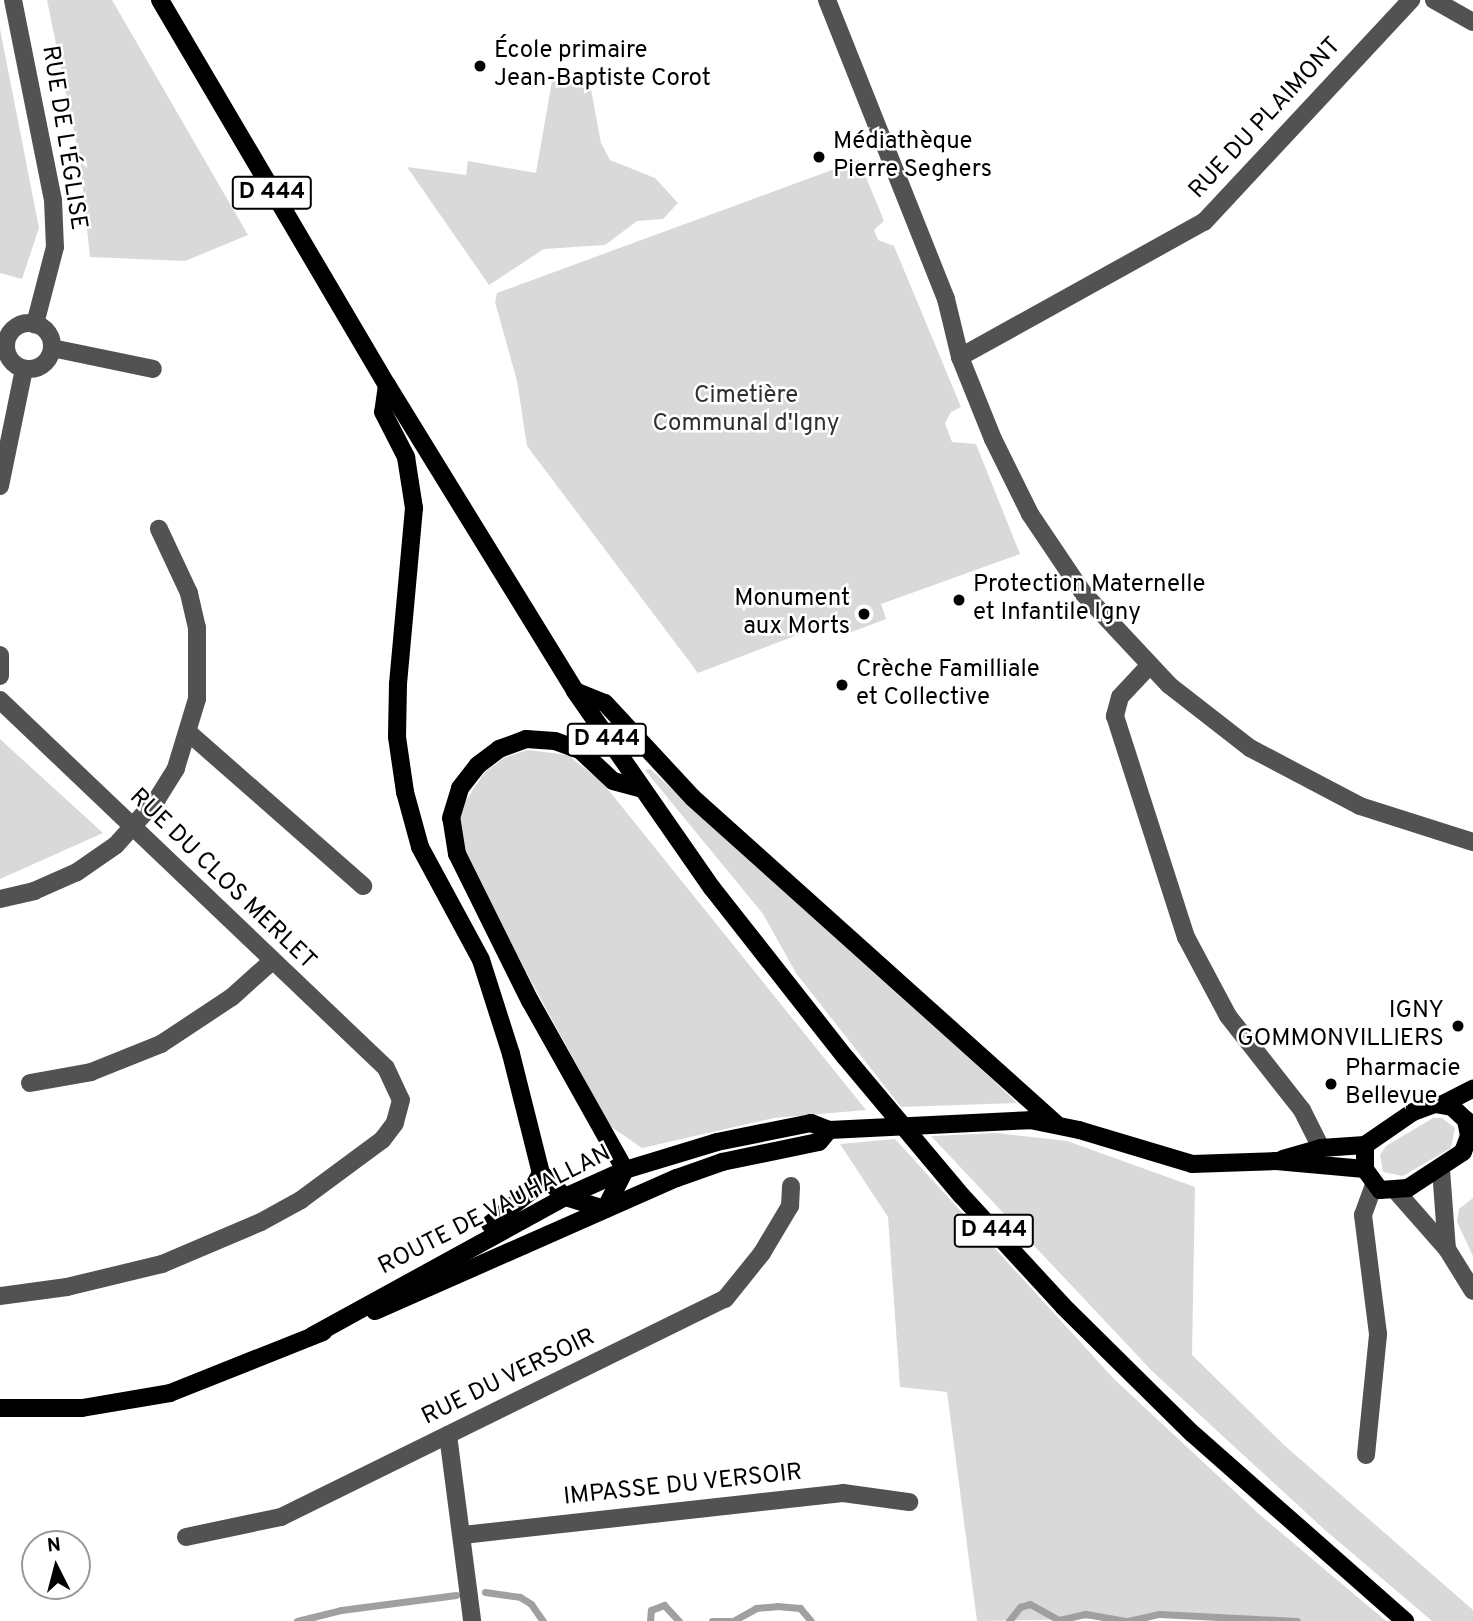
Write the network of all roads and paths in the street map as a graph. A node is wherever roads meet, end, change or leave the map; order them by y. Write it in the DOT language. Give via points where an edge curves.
graph roads {
  1 [pos="13,0"];
  2 [pos="160,0"];
  3 [pos="827,0"];
  4 [pos="1410,0"];
  5 [pos="1434,0"];
  6 [pos="1473,22"];
  7 [pos="35,324"];
  8 [pos="4,339"];
  9 [pos="52,348"];
  10 [pos="960,357"];
  11 [pos="24,369"];
  12 [pos="153,369"];
  13 [pos="387,385"];
  14 [pos="0,486"];
  15 [pos="159,529"];
  16 [pos="0,655"];
  17 [pos="1151,668"];
  18 [pos="0,676"];
  19 [pos="575,691"];
  20 [pos="0,700"];
  21 [pos="189,733"];
  22 [pos="640,788"];
  23 [pos="132,830"];
  24 [pos="1473,842"];
  25 [pos="363,886"];
  26 [pos="0,899"];
  27 [pos="271,962"];
  28 [pos="30,1083"];
  29 [pos="1473,1089"];
  30 [pos="1443,1104"];
  31 [pos="1056,1124"];
  32 [pos="1471,1125"];
  33 [pos="829,1130"];
  34 [pos="1365,1144"];
  35 [pos="1321,1148"];
  36 [pos="1468,1154"];
  37 [pos="1276,1161"];
  38 [pos="625,1170"];
  39 [pos="1441,1170"];
  40 [pos="541,1173"];
  41 [pos="1369,1176"];
  42 [pos="791,1186"];
  43 [pos="1396,1191"];
  44 [pos="565,1197"];
  45 [pos="605,1209"];
  46 [pos="1447,1249"];
  47 [pos="447,1260"];
  48 [pos="1473,1291"];
  49 [pos="0,1296"];
  50 [pos="312,1336"];
  51 [pos="0,1408"];
  52 [pos="448,1435"];
  53 [pos="1366,1455"];
  54 [pos="909,1502"];
  55 [pos="463,1535"];
  56 [pos="186,1537"];
  57 [pos="472,1621"];
  58 [pos="1405,1621"];
  1 -- 7 [label="street, RUE DE L'ÉGLISE" via="53,200 55,247"];
  2 -- 13 [label="main road, D 444"];
  3 -- 10 [label="street" via="946,299"];
  4 -- 10 [label="street, RUE DU PLAIMONT" via="1204,222"];
  5 -- 6 [label="street"];
  7 -- 8 [label="street" via="19,325"];
  7 -- 9 [label="street" via="50,336"];
  8 -- 11 [label="street" via="9,357"];
  9 -- 11 [label="street" via="40,367"];
  9 -- 12 [label="street"];
  10 -- 17 [label="street" via="1030,514 1083,593"];
  11 -- 14 [label="street"];
  13 -- 19 [label="main road, D 444"];
  13 -- 40 [label="main road" via="383,412 406,457 414,508 398,684 397,737 405,792 420,847 481,960"];
  15 -- 21 [label="street" via="189,593 197,628 199,676"];
  16 -- 18 [label="street"];
  17 -- 24 [label="street" via="1239,740 1307,781 1398,821"];
  17 -- 35 [label="street" via="1120,697 1115,716 1186,937 1222,1006 1302,1110"];
  19 -- 22 [label="main road, D 444"];
  19 -- 31 [label="main road" via="606,703 692,798"];
  20 -- 23 [label="street, RUE DU CLOS MERLET"];
  21 -- 23 [label="street" via="163,789"];
  21 -- 25 [label="street"];
  22 -- 38 [label="main road" via="613,781 580,750 555,741 526,739 499,749 478,765 460,788 451,818 457,854 530,1002"];
  22 -- 58 [label="main road, D 444" via="829,1037 962,1196 1063,1306 1193,1434"];
  23 -- 26 [label="street" via="77,872 34,891"];
  23 -- 27 [label="street, RUE DU CLOS MERLET"];
  27 -- 28 [label="street" via="232,997 161,1044 91,1072"];
  27 -- 49 [label="street, RUE DU CLOS MERLET" via="394,1077 401,1100 395,1123 382,1140 301,1200 261,1222 151,1267 67,1287"];
  29 -- 30 [label="main road, ROUTE DE VAUHALLAN"];
  30 -- 32 [label="main road"];
  30 -- 34 [label="main road, ROUTE DE VAUHALLAN" via="1423,1106"];
  31 -- 33 [label="main road, ROUTE DE VAUHALLAN" via="996,1120"];
  31 -- 37 [label="main road, ROUTE DE VAUHALLAN" via="1192,1164"];
  32 -- 36 [label="main road"];
  33 -- 38 [label="main road, ROUTE DE VAUHALLAN" via="811,1123 768,1131"];
  33 -- 45 [label="main road, ROUTE DE VAUHALLAN" via="819,1142 722,1162"];
  34 -- 35 [label="main road, ROUTE DE VAUHALLAN"];
  34 -- 41 [label="main road"];
  35 -- 37 [label="main road, ROUTE DE VAUHALLAN"];
  36 -- 39 [label="main road"];
  37 -- 41 [label="main road, ROUTE DE VAUHALLAN"];
  38 -- 44 [label="main road, ROUTE DE VAUHALLAN"];
  38 -- 45 [label="main road"];
  39 -- 43 [label="main road"];
  39 -- 46 [label="street"];
  40 -- 44 [label="main road"];
  40 -- 47 [label="main road" via="508,1214 461,1241"];
  41 -- 43 [label="main road, ROUTE DE VAUHALLAN"];
  41 -- 53 [label="street" via="1363,1215 1378,1334"];
  42 -- 52 [label="street, RUE DU VERSOIR" via="790,1206 762,1253 725,1298"];
  43 -- 46 [label="street"];
  44 -- 45 [label="main road"];
  44 -- 47 [label="main road, ROUTE DE VAUHALLAN"];
  45 -- 50 [label="main road, ROUTE DE VAUHALLAN" via="423,1292"];
  46 -- 48 [label="street"];
  47 -- 50 [label="main road, ROUTE DE VAUHALLAN"];
  50 -- 51 [label="main road, ROUTE DE VAUHALLAN" via="170,1393 82,1408"];
  52 -- 55 [label="street"];
  52 -- 56 [label="street, RUE DU VERSOIR" via="281,1517"];
  54 -- 55 [label="street, IMPASSE DU VERSOIR" via="843,1493"];
  55 -- 57 [label="street"];
}
